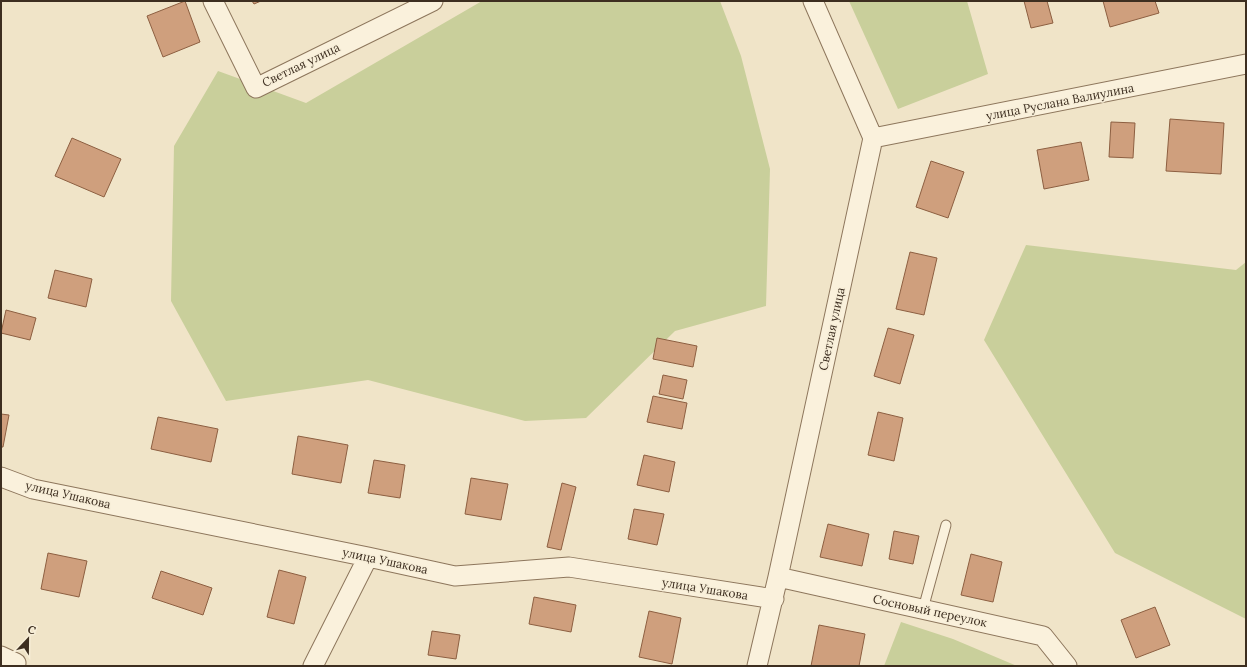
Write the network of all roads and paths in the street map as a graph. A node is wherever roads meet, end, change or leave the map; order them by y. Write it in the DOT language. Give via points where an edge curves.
graph roads {
  1 [pos="213,1"];
  2 [pos="433,1"];
  3 [pos="813,1"];
  4 [pos="1246,64"];
  5 [pos="873,138"];
  6 [pos="1,477"];
  7 [pos="946,525"];
  8 [pos="368,557"];
  9 [pos="778,577"];
  10 [pos="774,600"];
  11 [pos="924,609"];
  12 [pos="313,666"];
  13 [pos="757,666"];
  14 [pos="1067,666"];
  1 -- 2 [label="street, Светлая улица" via="256,88"];
  3 -- 5 [label="street"];
  4 -- 5 [label="street, улица Руслана Валиулина"];
  5 -- 9 [label="street, Светлая улица"];
  6 -- 8 [label="street, улица Ушакова" via="33,489"];
  7 -- 11 [label="lane"];
  8 -- 10 [label="street, улица Ушакова" via="455,576 569,567"];
  8 -- 12 [label="street"];
  9 -- 10 [label="street, Светлая улица"];
  9 -- 11 [label="street, Сосновый переулок"];
  10 -- 13 [label="street, Светлая улица"];
  11 -- 14 [label="street, Сосновый переулок" via="1043,636"];
}
